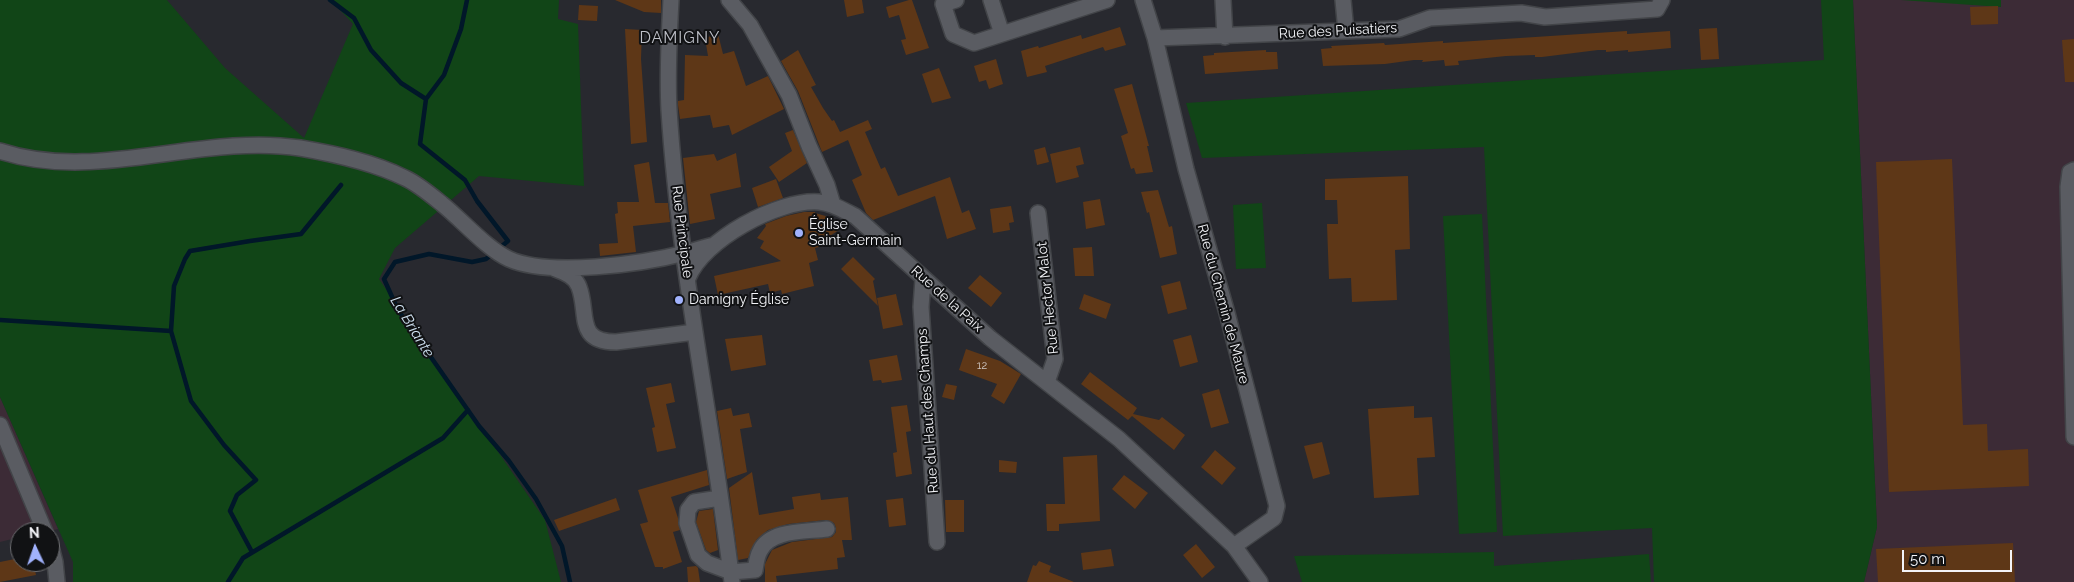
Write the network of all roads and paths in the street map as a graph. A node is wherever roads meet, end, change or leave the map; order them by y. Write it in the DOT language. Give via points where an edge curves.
graph roads {
  1 [pos="671,0"];
  2 [pos="729,0"];
  3 [pos="956,0"];
  4 [pos="991,0"];
  5 [pos="1107,0"];
  6 [pos="1143,0"];
  7 [pos="1223,0"];
  8 [pos="1343,0"];
  9 [pos="1662,0"];
  10 [pos="1473,8"];
  11 [pos="1346,31"];
  12 [pos="1002,34"];
  13 [pos="1225,37"];
  14 [pos="1155,38"];
  15 [pos="0,151"];
  16 [pos="2074,170"];
  17 [pos="833,205"];
  18 [pos="1038,213"];
  19 [pos="714,245"];
  20 [pos="685,253"];
  21 [pos="551,267"];
  22 [pos="593,267"];
  23 [pos="688,278"];
  24 [pos="924,279"];
  25 [pos="579,287"];
  26 [pos="695,332"];
  27 [pos="1047,382"];
  28 [pos="0,425"];
  29 [pos="2074,437"];
  30 [pos="720,498"];
  31 [pos="41,522"];
  32 [pos="827,529"];
  33 [pos="938,542"];
  34 [pos="1234,546"];
  35 [pos="732,577"];
  36 [pos="1260,582"];
  1 -- 20 [label="street, Rue Principale" via="669,109"];
  2 -- 17 [label="street" via="750,25 789,95"];
  3 -- 12 [label="street" via="943,4 953,34 974,43"];
  4 -- 12 [label="street"];
  5 -- 12 [label="street"];
  6 -- 14 [label="street, Rue du Chemin de Maure"];
  7 -- 13 [label="street"];
  8 -- 11 [label="street"];
  9 -- 10 [label="street, Rue des Puisatiers" via="1657,9 1545,17"];
  10 -- 11 [label="street, Rue des Puisatiers" via="1399,29"];
  11 -- 13 [label="street, Rue des Puisatiers"];
  13 -- 14 [label="street, Rue des Puisatiers"];
  14 -- 34 [label="street, Rue du Chemin de Maure" via="1186,169 1276,506 1274,518"];
  15 -- 21 [label="street" via="23,158 84,162 250,146 298,148 366,164 406,178 509,259"];
  16 -- 29 [label="street" via="2070,172 2068,187"];
  17 -- 19 [label="street" via="818,202 794,204 757,216"];
  17 -- 24 [label="street, Rue de la Paix" via="855,216"];
  18 -- 27 [label="street, Rue Hector Malot" via="1055,359"];
  19 -- 20 [label="street"];
  19 -- 23 [label="street" via="692,268"];
  20 -- 22 [label="street"];
  20 -- 23 [label="street, Rue Principale"];
  21 -- 22 [label="street"];
  21 -- 25 [label="street" via="566,272"];
  22 -- 25 [label="street"];
  23 -- 26 [label="street, Rue Principale"];
  24 -- 27 [label="street, Rue de la Paix" via="990,338"];
  24 -- 33 [label="street, Rue du Haut des Champs" via="921,307"];
  25 -- 26 [label="street" via="590,334 604,342"];
  26 -- 30 [label="street, Rue Principale"];
  27 -- 34 [label="street, Rue de la Paix" via="1119,439"];
  28 -- 31 [label="street"];
  30 -- 35 [label="street, Rue Principale"];
  30 -- 35 [label="street" via="694,502 688,510 687,523 698,555"];
  32 -- 35 [label="street" via="775,536 765,542 754,570"];
  34 -- 36 [label="street"];
}
